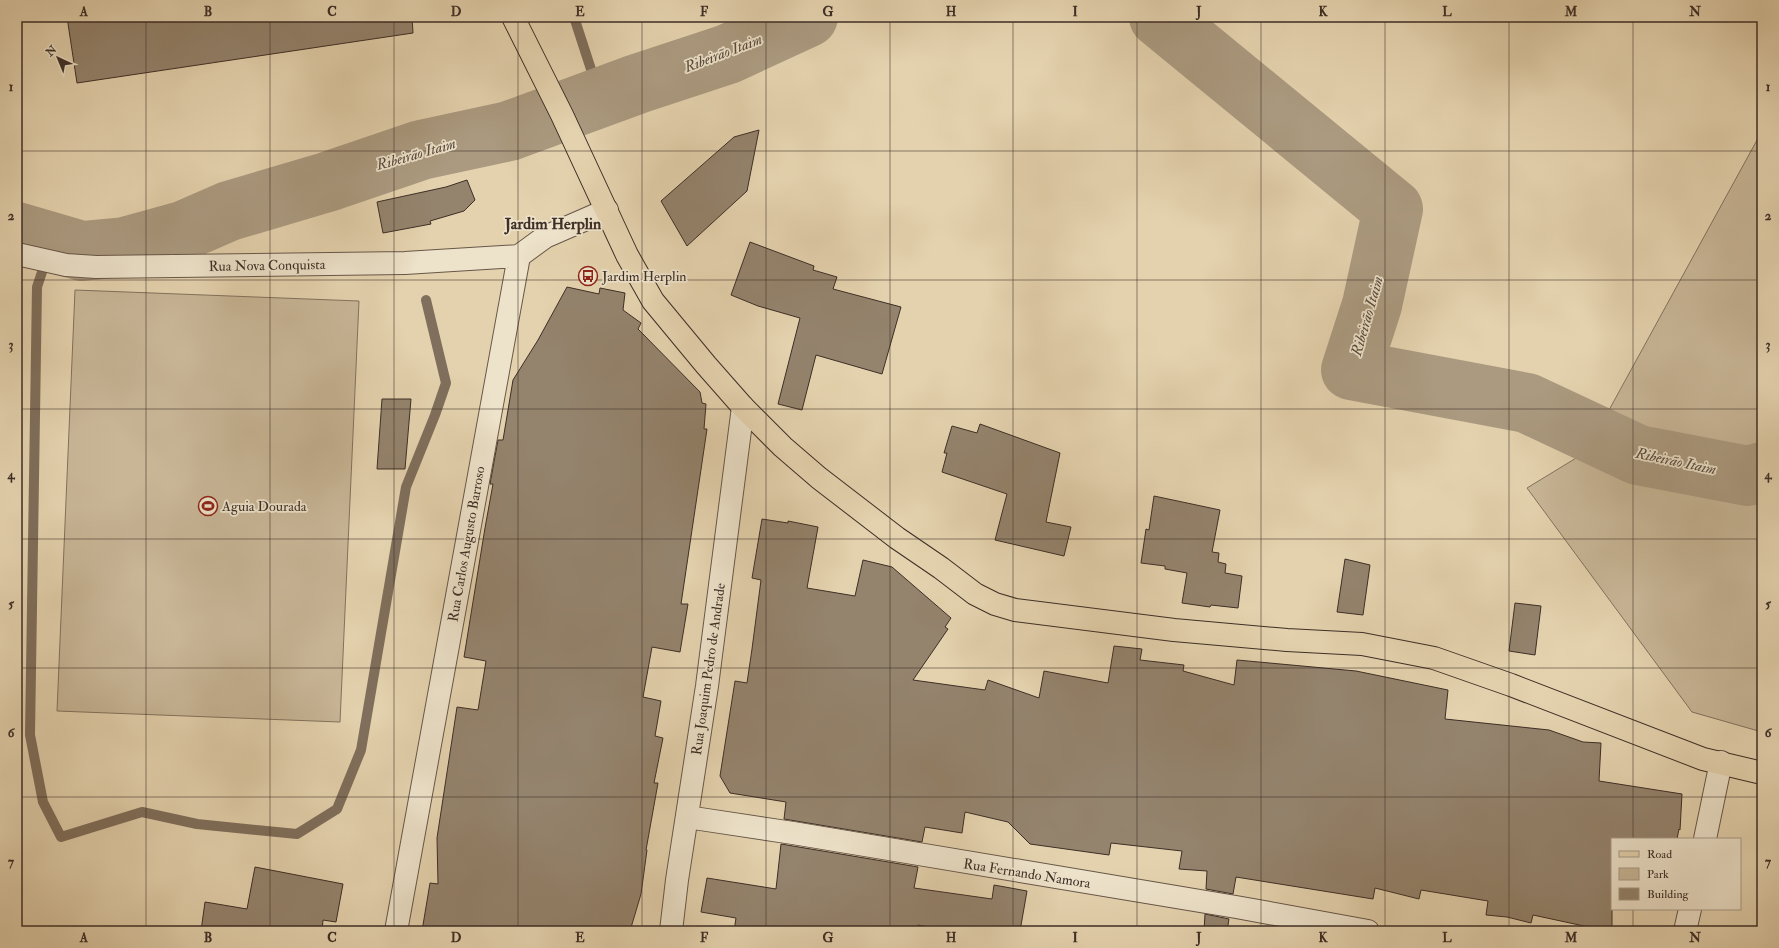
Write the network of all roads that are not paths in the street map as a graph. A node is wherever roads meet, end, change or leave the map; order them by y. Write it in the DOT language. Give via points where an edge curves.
graph roads {
  1 [pos="513,17"];
  2 [pos="606,210"];
  3 [pos="17,254"];
  4 [pos="519,256"];
  5 [pos="743,407"];
  6 [pos="1721,762"];
  7 [pos="1762,773"];
  8 [pos="686,817"];
  9 [pos="1705,838"];
  10 [pos="1690,910"];
  11 [pos="396,931"];
  12 [pos="671,931"];
  13 [pos="1368,931"];
  14 [pos="1685,931"];
  1 -- 2 [label="main road"];
  2 -- 4 [label="street" via="545,237"];
  2 -- 5 [label="main road" via="617,236 653,301"];
  3 -- 4 [label="street, Rua Nova Conquista" via="66,265 96,267 405,262"];
  4 -- 11 [label="street, Rua Carlos Augusto Barroso"];
  5 -- 6 [label="main road" via="783,447 897,538 975,594 995,604 1015,610 1174,630 1362,644 1434,658 1675,749 1703,759"];
  5 -- 8 [label="street, Rua Joaquim Pedro de Andrade"];
  6 -- 7 [label="main road"];
  6 -- 9 [label="street"];
  8 -- 12 [label="street, Rua Joaquim Pedro de Andrade"];
  8 -- 13 [label="street, Rua Fernando Namora" via="800,834"];
  10 -- 14 [label="street"];
}
